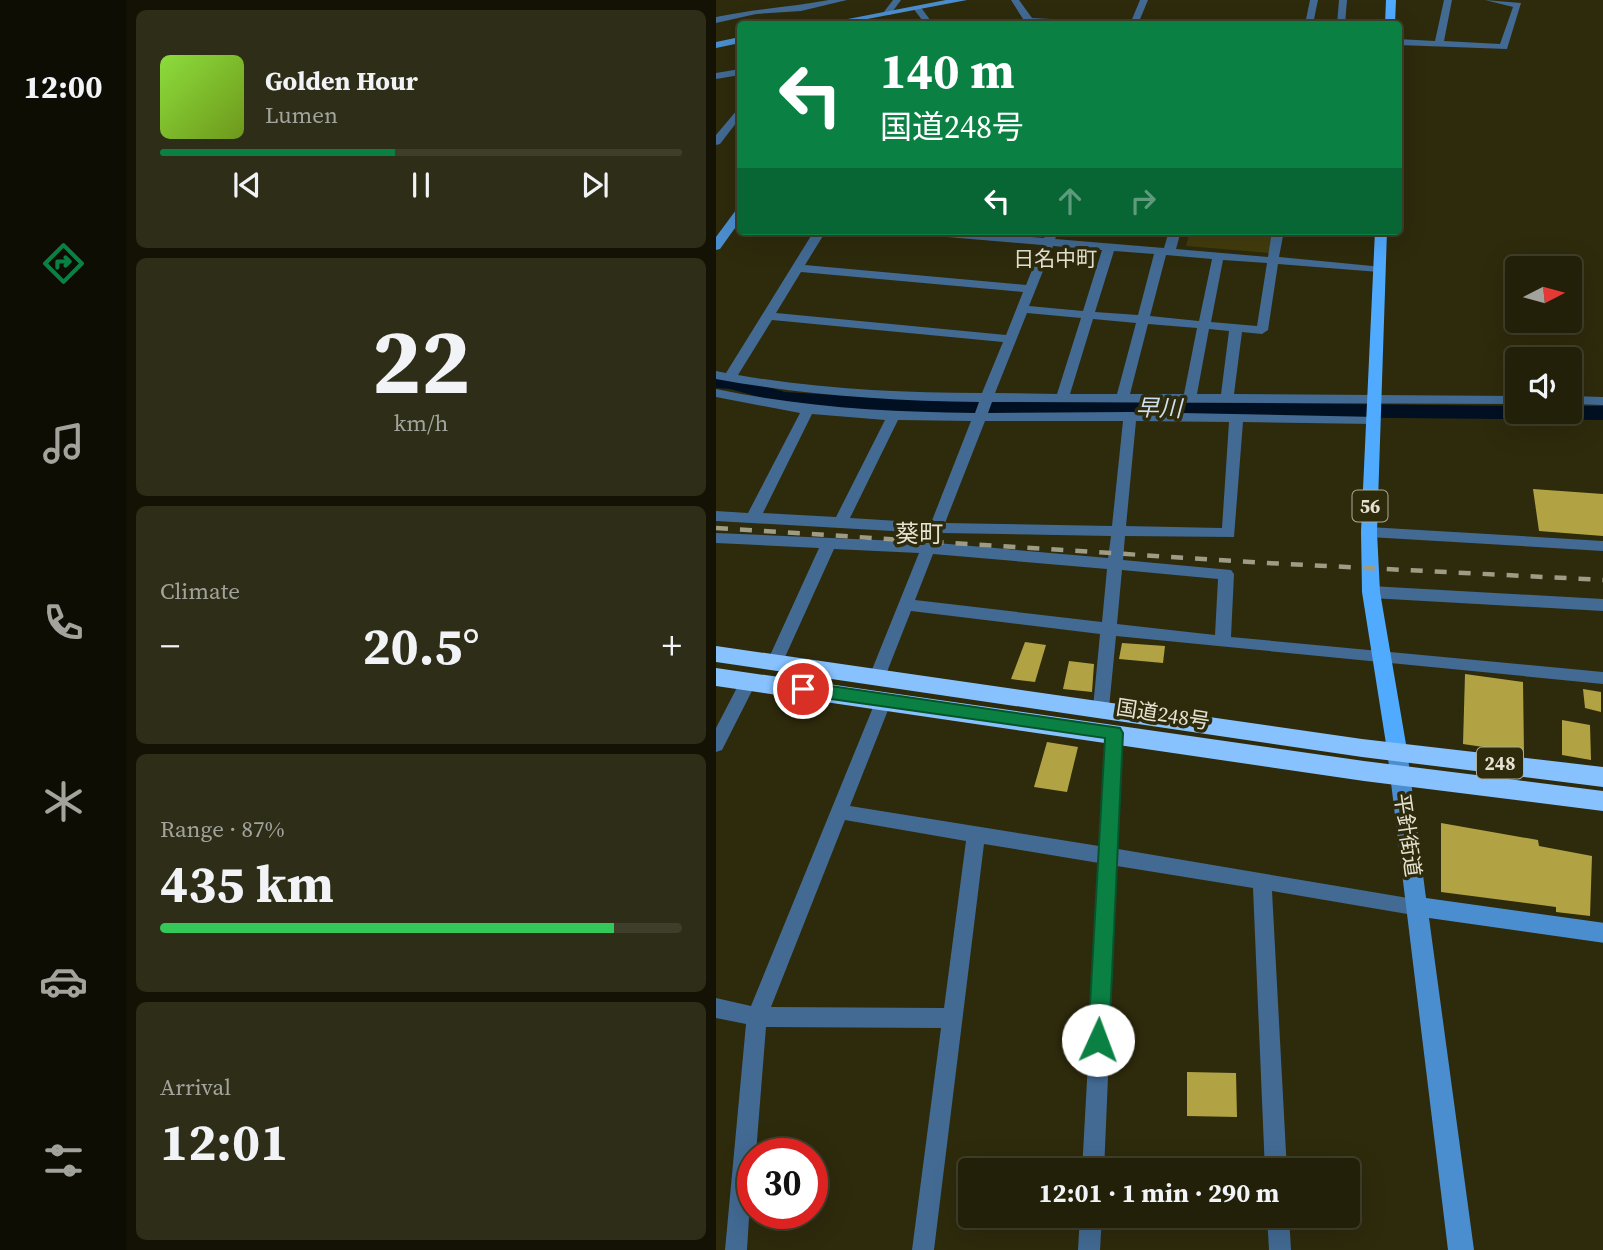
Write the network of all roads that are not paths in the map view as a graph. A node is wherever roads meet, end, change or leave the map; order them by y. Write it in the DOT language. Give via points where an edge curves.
graph roads {
  1 [pos="756,0"];
  2 [pos="843,0"];
  3 [pos="897,0"];
  4 [pos="962,0"];
  5 [pos="1015,0"];
  6 [pos="1144,0"];
  7 [pos="1314,0"];
  8 [pos="1343,0"];
  9 [pos="1391,0"];
  10 [pos="1448,0"];
  11 [pos="1489,0"];
  12 [pos="917,8"];
  13 [pos="751,12"];
  14 [pos="887,13"];
  15 [pos="716,20"];
  16 [pos="752,21"];
  17 [pos="843,21"];
  18 [pos="881,21"];
  19 [pos="927,21"];
  20 [pos="1029,21"];
  21 [pos="1135,21"];
  22 [pos="1310,21"];
  23 [pos="1341,21"];
  24 [pos="1390,21"];
  25 [pos="737,41"];
  26 [pos="1402,42"];
  27 [pos="1439,44"];
  28 [pos="716,45"];
  29 [pos="737,72"];
  30 [pos="716,76"];
  31 [pos="737,115"];
  32 [pos="721,130"];
  33 [pos="716,142"];
  34 [pos="716,216"];
  35 [pos="737,216"];
  36 [pos="737,220"];
  37 [pos="818,235"];
  38 [pos="1005,235"];
  39 [pos="1173,235"];
  40 [pos="1277,235"];
  41 [pos="1381,235"];
  42 [pos="1051,237"];
  43 [pos="716,246"];
  44 [pos="1109,247"];
  45 [pos="1165,252"];
  46 [pos="1218,256"];
  47 [pos="1273,261"];
  48 [pos="797,268"];
  49 [pos="1379,270"];
  50 [pos="1030,289"];
  51 [pos="1023,309"];
  52 [pos="1088,315"];
  53 [pos="768,316"];
  54 [pos="1143,320"];
  55 [pos="1204,325"];
  56 [pos="1236,328"];
  57 [pos="1011,340"];
  58 [pos="716,375"];
  59 [pos="731,376"];
  60 [pos="716,393"];
  61 [pos="988,397"];
  62 [pos="1062,399"];
  63 [pos="1122,400"];
  64 [pos="1189,400"];
  65 [pos="1227,400"];
  66 [pos="1373,400"];
  67 [pos="1505,400"];
  68 [pos="1582,400"];
  69 [pos="1603,401"];
  70 [pos="806,411"];
  71 [pos="980,416"];
  72 [pos="1130,416"];
  73 [pos="893,417"];
  74 [pos="1236,419"];
  75 [pos="1373,420"];
  76 [pos="716,516"];
  77 [pos="753,519"];
  78 [pos="840,524"];
  79 [pos="936,528"];
  80 [pos="1119,530"];
  81 [pos="1369,532"];
  82 [pos="716,538"];
  83 [pos="829,543"];
  84 [pos="1603,546"];
  85 [pos="928,548"];
  86 [pos="1115,566"];
  87 [pos="1371,592"];
  88 [pos="906,605"];
  89 [pos="1603,605"];
  90 [pos="1109,629"];
  91 [pos="1223,642"];
  92 [pos="716,654"];
  93 [pos="1382,656"];
  94 [pos="775,662"];
  95 [pos="716,677"];
  96 [pos="877,677"];
  97 [pos="1603,678"];
  98 [pos="749,681"];
  99 [pos="884,700"];
  100 [pos="1101,708"];
  101 [pos="1114,733"];
  102 [pos="716,746"];
  103 [pos="1398,762"];
  104 [pos="1603,777"];
  105 [pos="1603,801"];
  106 [pos="840,812"];
  107 [pos="976,835"];
  108 [pos="1106,857"];
  109 [pos="1262,883"];
  110 [pos="1419,907"];
  111 [pos="1603,933"];
  112 [pos="716,1009"];
  113 [pos="757,1017"];
  114 [pos="953,1018"];
  115 [pos="1094,1158"];
  116 [pos="1275,1158"];
  117 [pos="1090,1228"];
  118 [pos="1279,1228"];
  119 [pos="736,1250"];
  120 [pos="923,1250"];
  121 [pos="1089,1250"];
  122 [pos="1280,1250"];
  123 [pos="1461,1250"];
  1 -- 13 [label="street"];
  2 -- 13 [label="street"];
  3 -- 14 [label="street"];
  4 -- 12 [label="street"];
  5 -- 20 [label="street"];
  6 -- 21 [label="street"];
  7 -- 22 [label="street"];
  8 -- 23 [label="street"];
  9 -- 24 [label="main road"];
  10 -- 27 [label="street"];
  11 -- 27 [label="street" via="1518,5 1504,47"];
  12 -- 14 [label="street"];
  12 -- 19 [label="street"];
  13 -- 15 [label="street"];
  13 -- 16 [label="street"];
  14 -- 17 [label="street"];
  14 -- 18 [label="street"];
  25 -- 28 [label="street"];
  26 -- 27 [label="street"];
  29 -- 30 [label="street"];
  31 -- 32 [label="street"];
  32 -- 33 [label="street"];
  34 -- 35 [label="street"];
  36 -- 43 [label="street"];
  37 -- 48 [label="street"];
  38 -- 42 [label="street"];
  39 -- 45 [label="street"];
  40 -- 47 [label="street"];
  41 -- 49 [label="main road, 56"];
  42 -- 44 [label="street"];
  42 -- 50 [label="street"];
  44 -- 45 [label="street"];
  44 -- 52 [label="street"];
  45 -- 46 [label="street"];
  45 -- 54 [label="street"];
  46 -- 47 [label="street"];
  46 -- 55 [label="street"];
  47 -- 49 [label="street"];
  47 -- 56 [label="street" via="1262,330"];
  48 -- 50 [label="street"];
  48 -- 53 [label="street"];
  49 -- 66 [label="main road, 56"];
  50 -- 51 [label="street"];
  51 -- 52 [label="street"];
  51 -- 57 [label="street"];
  52 -- 54 [label="street"];
  52 -- 62 [label="street"];
  53 -- 57 [label="street"];
  53 -- 59 [label="street"];
  54 -- 55 [label="street"];
  54 -- 63 [label="street"];
  55 -- 56 [label="street"];
  55 -- 64 [label="street"];
  56 -- 65 [label="street"];
  57 -- 61 [label="street"];
  58 -- 59 [label="street"];
  59 -- 61 [label="street" via="789,388 903,397"];
  60 -- 70 [label="street"];
  61 -- 62 [label="street"];
  61 -- 71 [label="street"];
  62 -- 63 [label="street"];
  63 -- 64 [label="street"];
  64 -- 65 [label="street"];
  65 -- 66 [label="street"];
  66 -- 67 [label="street"];
  66 -- 75 [label="main road, 56"];
  68 -- 69 [label="street"];
  70 -- 73 [label="street"];
  70 -- 77 [label="street"];
  71 -- 72 [label="street"];
  71 -- 73 [label="street"];
  71 -- 79 [label="street"];
  72 -- 74 [label="street"];
  72 -- 80 [label="street"];
  73 -- 78 [label="street"];
  74 -- 75 [label="street"];
  74 -- 80 [label="street" via="1229,533"];
  75 -- 81 [label="main road, 平針街道 / 56"];
  76 -- 77 [label="street"];
  77 -- 78 [label="street"];
  78 -- 79 [label="street"];
  79 -- 80 [label="street"];
  79 -- 85 [label="street"];
  80 -- 86 [label="street"];
  81 -- 84 [label="street"];
  81 -- 87 [label="main road, 平針街道 / 56"];
  82 -- 83 [label="street"];
  83 -- 85 [label="street"];
  83 -- 94 [label="street"];
  85 -- 86 [label="street"];
  85 -- 88 [label="street"];
  86 -- 90 [label="street"];
  86 -- 91 [label="street" via="1226,574"];
  87 -- 89 [label="street"];
  87 -- 93 [label="main road, 平針街道 / 56"];
  88 -- 90 [label="street"];
  88 -- 96 [label="street"];
  90 -- 91 [label="street"];
  90 -- 100 [label="street"];
  91 -- 93 [label="street"];
  92 -- 94 [label="highway, 国道248号 / 248"];
  93 -- 97 [label="street"];
  93 -- 103 [label="main road, 平針街道 / 56"];
  94 -- 96 [label="highway, 国道248号 / 248"];
  95 -- 98 [label="highway, 国道248号 / 248"];
  96 -- 100 [label="highway, 国道248号 / 248"];
  98 -- 99 [label="highway, 国道248号 / 248"];
  98 -- 102 [label="street"];
  99 -- 101 [label="highway, 国道248号 / 248"];
  99 -- 106 [label="street"];
  100 -- 103 [label="highway, 国道248号 / 248" via="1362,748"];
  101 -- 103 [label="highway, 国道248号 / 248"];
  101 -- 108 [label="street"];
  103 -- 104 [label="highway, 国道248号 / 248"];
  103 -- 105 [label="highway, 国道248号 / 248"];
  103 -- 110 [label="street, 平針街道"];
  106 -- 107 [label="street"];
  106 -- 113 [label="street"];
  107 -- 108 [label="street"];
  107 -- 114 [label="street"];
  108 -- 109 [label="street"];
  108 -- 115 [label="street"];
  109 -- 110 [label="street"];
  109 -- 116 [label="street"];
  110 -- 111 [label="street"];
  110 -- 123 [label="street, 平針街道"];
  112 -- 113 [label="street"];
  113 -- 114 [label="street"];
  113 -- 119 [label="street"];
  114 -- 120 [label="street"];
  117 -- 121 [label="street"];
  118 -- 122 [label="street"];
}
